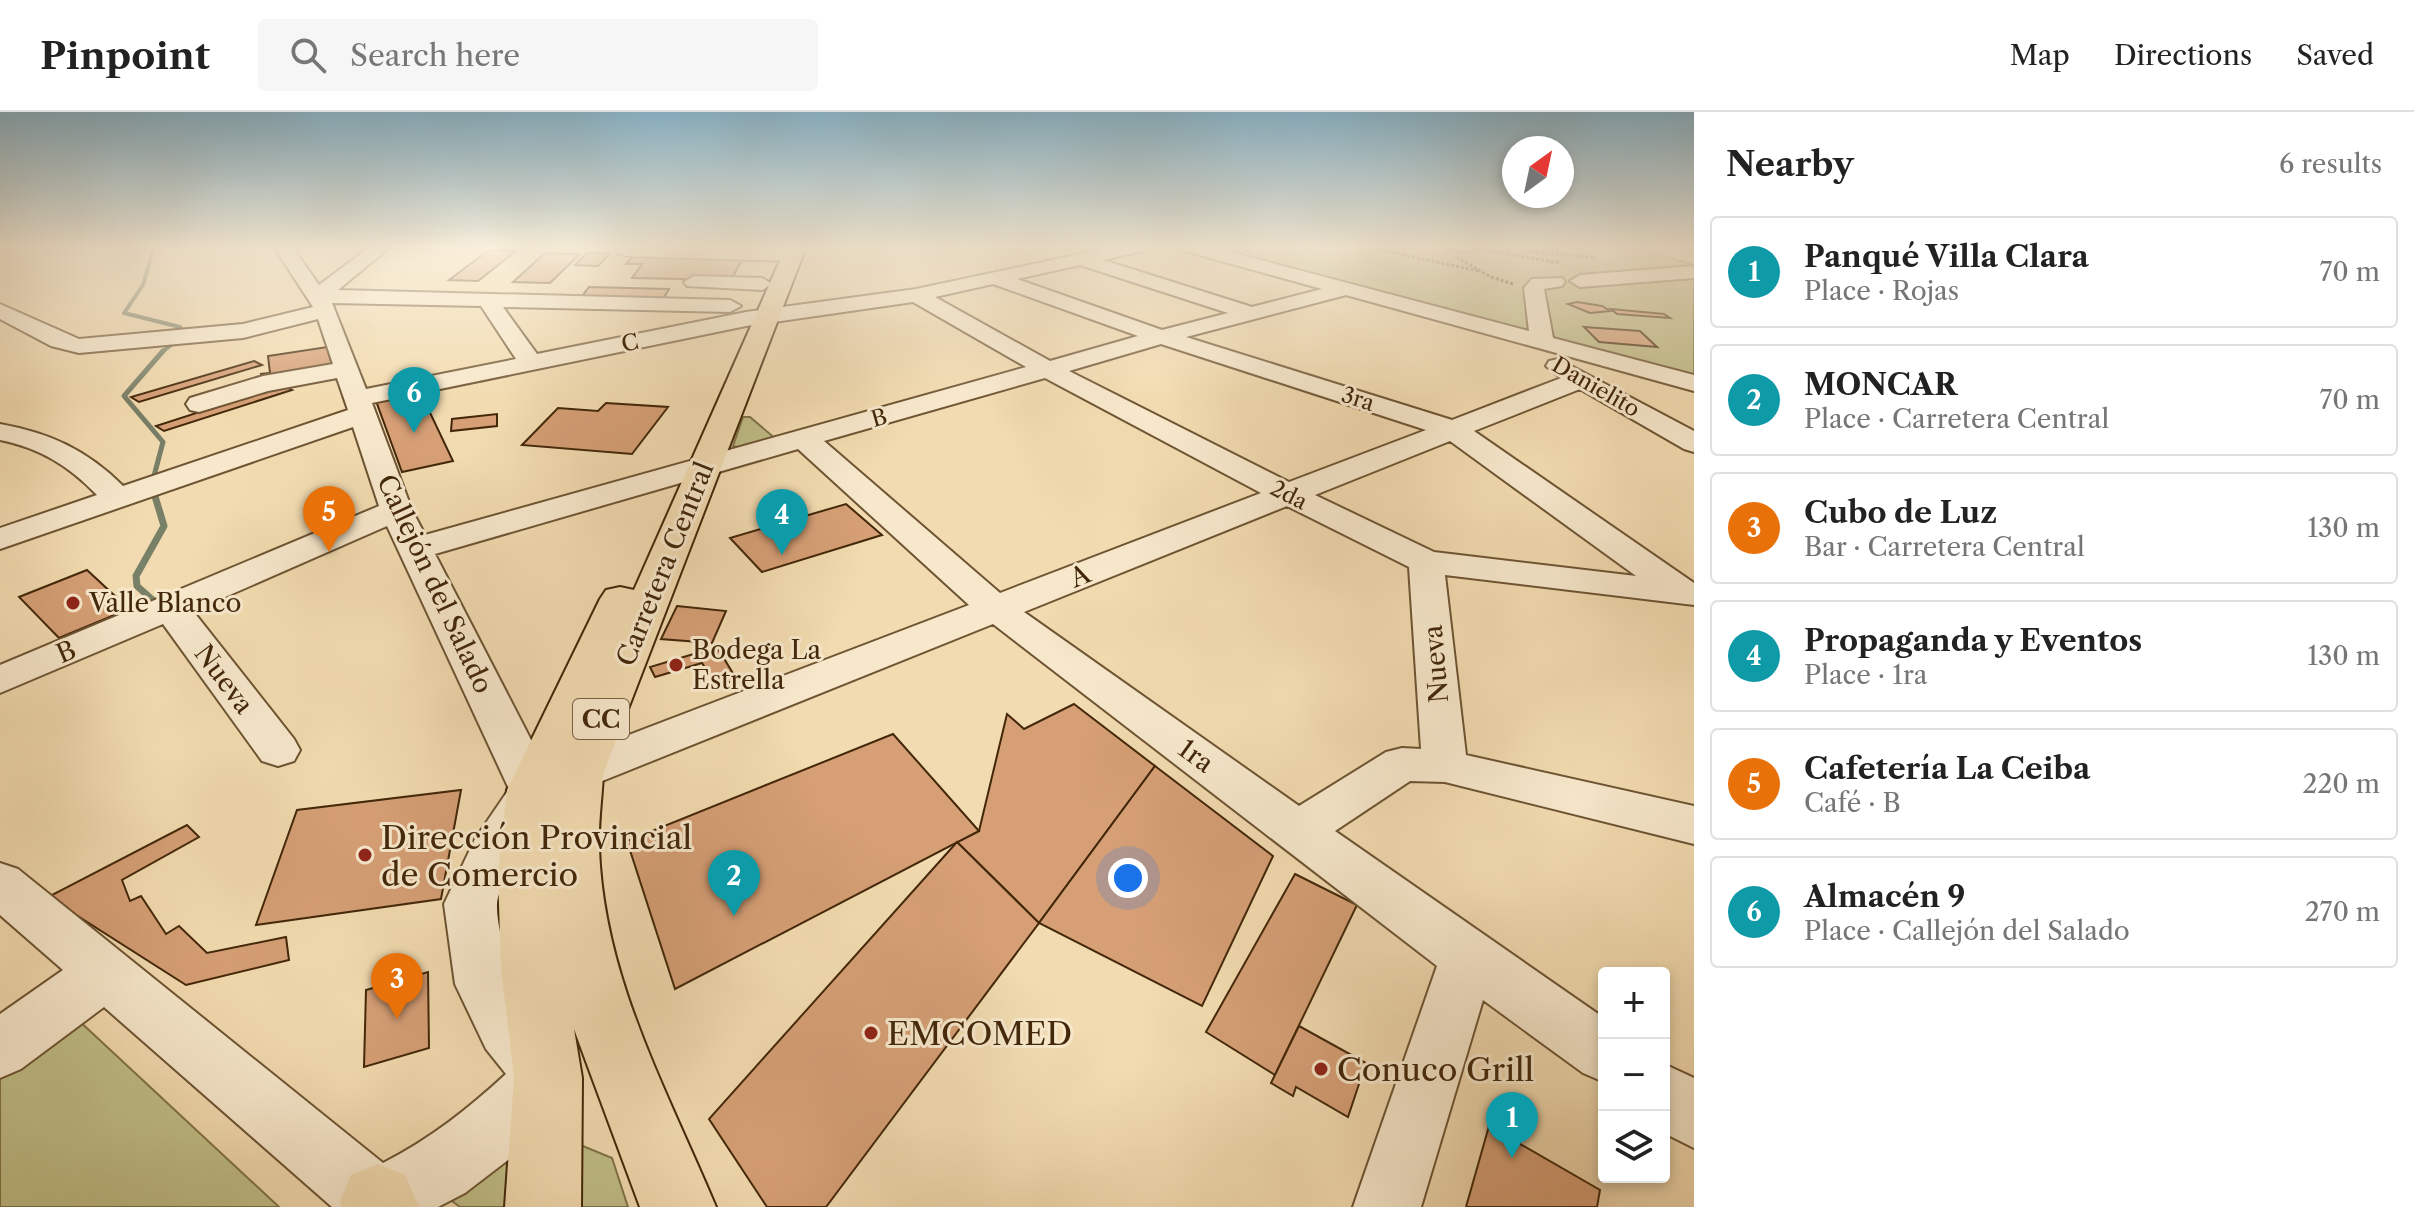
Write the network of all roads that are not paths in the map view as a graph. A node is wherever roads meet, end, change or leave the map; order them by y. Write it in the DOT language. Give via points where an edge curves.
graph roads {
  1 [pos="319,298"];
  2 [pos="327,298"];
  3 [pos="517,298"];
  4 [pos="723,298"];
  5 [pos="764,298"];
  6 [pos="921,298"];
  7 [pos="1052,298"];
  8 [pos="1203,298"];
  9 [pos="1312,298"];
  10 [pos="1379,298"];
  11 [pos="1556,298"];
  12 [pos="487,300"];
  13 [pos="322,303"];
  14 [pos="0,310"];
  15 [pos="1253,314"];
  16 [pos="1498,331"];
  17 [pos="1161,337"];
  18 [pos="1542,343"];
  19 [pos="531,363"];
  20 [pos="1049,370"];
  21 [pos="1582,379"];
  22 [pos="1694,383"];
  23 [pos="357,394"];
  24 [pos="199,404"];
  25 [pos="1452,429"];
  26 [pos="6,435"];
  27 [pos="804,439"];
  28 [pos="1694,443"];
  29 [pos="690,472"];
  30 [pos="1287,494"];
  31 [pos="118,499"];
  32 [pos="396,510"];
  33 [pos="0,539"];
  34 [pos="413,549"];
  35 [pos="1426,562"];
  36 [pos="1687,593"];
  37 [pos="170,607"];
  38 [pos="996,609"];
  39 [pos="0,680"];
  40 [pos="278,750"];
  41 [pos="1445,766"];
  42 [pos="556,782"];
  43 [pos="1694,825"];
  44 [pos="1298,831"];
  45 [pos="0,884"];
  46 [pos="1468,957"];
  47 [pos="105,973"];
  48 [pos="0,1049"];
  49 [pos="1598,1049"];
  50 [pos="548,1078"];
  51 [pos="1670,1099"];
  52 [pos="1694,1116"];
  53 [pos="381,1205"];
  54 [pos="543,1207"];
  55 [pos="678,1207"];
  56 [pos="1387,1207"];
  1 -- 13 [label="street, Callejón del Salado"];
  2 -- 13 [label="street"];
  3 -- 12 [label="street"];
  4 -- 19 [label="street, C"];
  5 -- 29 [label="main road, Carretera Central / CC"];
  6 -- 20 [label="street, 2da"];
  7 -- 17 [label="street, 3ra"];
  8 -- 15 [label="street"];
  9 -- 15 [label="street, B"];
  10 -- 16 [label="street"];
  11 -- 18 [label="street"];
  12 -- 13 [label="street"];
  12 -- 19 [label="street"];
  13 -- 14 [label="street" via="243,331 79,346"];
  13 -- 23 [label="street, Callejón del Salado"];
  15 -- 17 [label="street, B"];
  16 -- 18 [label="street"];
  16 -- 21 [label="street, Danielito"];
  17 -- 20 [label="street, B"];
  17 -- 25 [label="street, 3ra"];
  18 -- 22 [label="street"];
  19 -- 23 [label="street, C"];
  20 -- 27 [label="street, B"];
  20 -- 30 [label="street, 2da"];
  21 -- 25 [label="street, A"];
  21 -- 28 [label="street, Danielito"];
  23 -- 24 [label="street" via="263,384"];
  23 -- 31 [label="street, C"];
  23 -- 32 [label="street, Callejón del Salado"];
  25 -- 30 [label="street, A"];
  25 -- 36 [label="street, 3ra"];
  26 -- 31 [label="street" via="48,443 84,463"];
  27 -- 29 [label="street, B"];
  27 -- 38 [label="street, 1ra"];
  29 -- 34 [label="street, B"];
  29 -- 42 [label="main road, Carretera Central / CC"];
  30 -- 35 [label="street, 2da"];
  30 -- 38 [label="street, A"];
  31 -- 33 [label="street, C"];
  32 -- 34 [label="street, Callejón del Salado"];
  32 -- 37 [label="street, B"];
  34 -- 42 [label="street, Callejón del Salado"];
  35 -- 36 [label="street, 2da"];
  35 -- 41 [label="street, Nueva"];
  37 -- 39 [label="street, B"];
  37 -- 40 [label="street, Nueva"];
  38 -- 42 [label="street, A"];
  38 -- 44 [label="street, 1ra"];
  41 -- 43 [label="street"];
  41 -- 44 [label="street" via="1402,764"];
  42 -- 50 [label="street" via="493,853 470,904 484,984 507,1029"];
  42 -- 55 [label="main road, Carretera Central / CC" via="581,937 615,1062"];
  44 -- 46 [label="street, 1ra"];
  45 -- 47 [label="street"];
  46 -- 49 [label="street, 1ra"];
  46 -- 56 [label="street"];
  47 -- 48 [label="street"];
  47 -- 53 [label="street"];
  50 -- 53 [label="street" via="485,1137"];
  50 -- 54 [label="main road"];
  51 -- 52 [label="street"];
}
